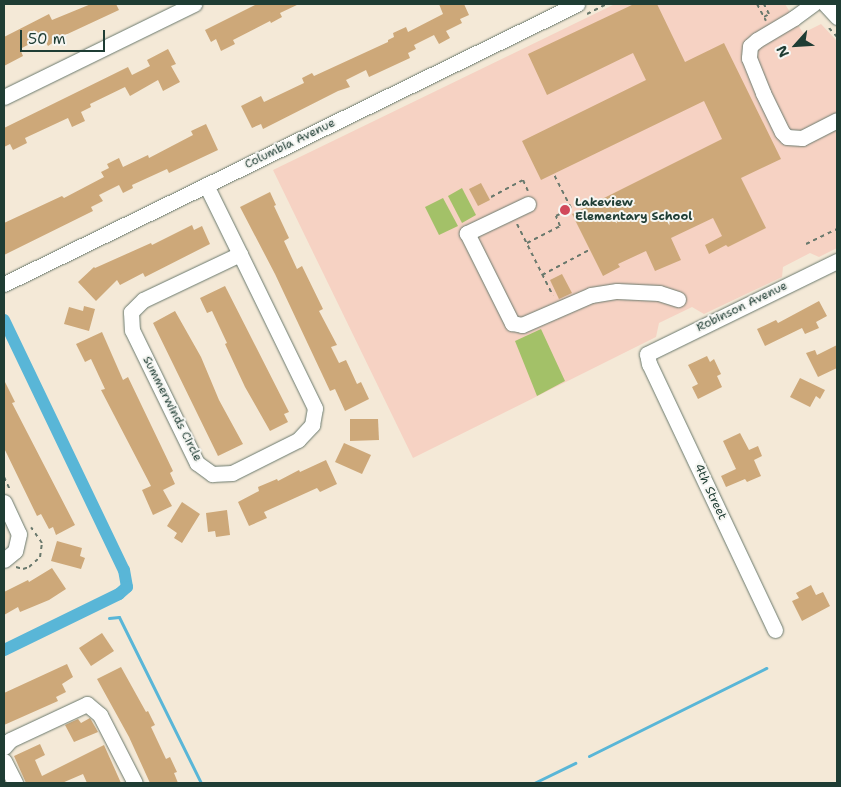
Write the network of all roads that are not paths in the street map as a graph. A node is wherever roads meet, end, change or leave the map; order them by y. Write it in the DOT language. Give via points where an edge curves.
graph roads {
  1 [pos="194,4"];
  2 [pos="577,4"];
  3 [pos="813,4"];
  4 [pos="825,4"];
  5 [pos="174,8"];
  6 [pos="837,17"];
  7 [pos="4,97"];
  8 [pos="837,120"];
  9 [pos="206,186"];
  10 [pos="529,200"];
  11 [pos="240,254"];
  12 [pos="837,261"];
  13 [pos="4,284"];
  14 [pos="678,299"];
  15 [pos="647,354"];
  16 [pos="4,502"];
  17 [pos="4,560"];
  18 [pos="775,630"];
  19 [pos="4,747"];
  20 [pos="4,760"];
  21 [pos="14,783"];
  22 [pos="135,783"];
  1 -- 5 [label="street"];
  2 -- 9 [label="street, Columbia Avenue"];
  3 -- 8 [label="street" via="757,40 750,46 749,58 763,93 787,137 802,138"];
  4 -- 6 [label="street"];
  5 -- 7 [label="street"];
  9 -- 11 [label="street, Summerwinds Circle"];
  9 -- 13 [label="street, Columbia Avenue"];
  10 -- 14 [label="street" via="467,233 512,323 522,325 592,295 617,291 659,293"];
  11 -- 11 [label="street, Summerwinds Circle" via="143,300 131,312 132,330 197,462 212,474 232,473 298,440 312,426 315,408"];
  12 -- 15 [label="street, Robinson Avenue"];
  15 -- 18 [label="street, 4th Street"];
  16 -- 17 [label="street" via="19,534 15,551"];
  19 -- 22 [label="street" via="10,740 87,704 100,715"];
  20 -- 21 [label="street"];
}
